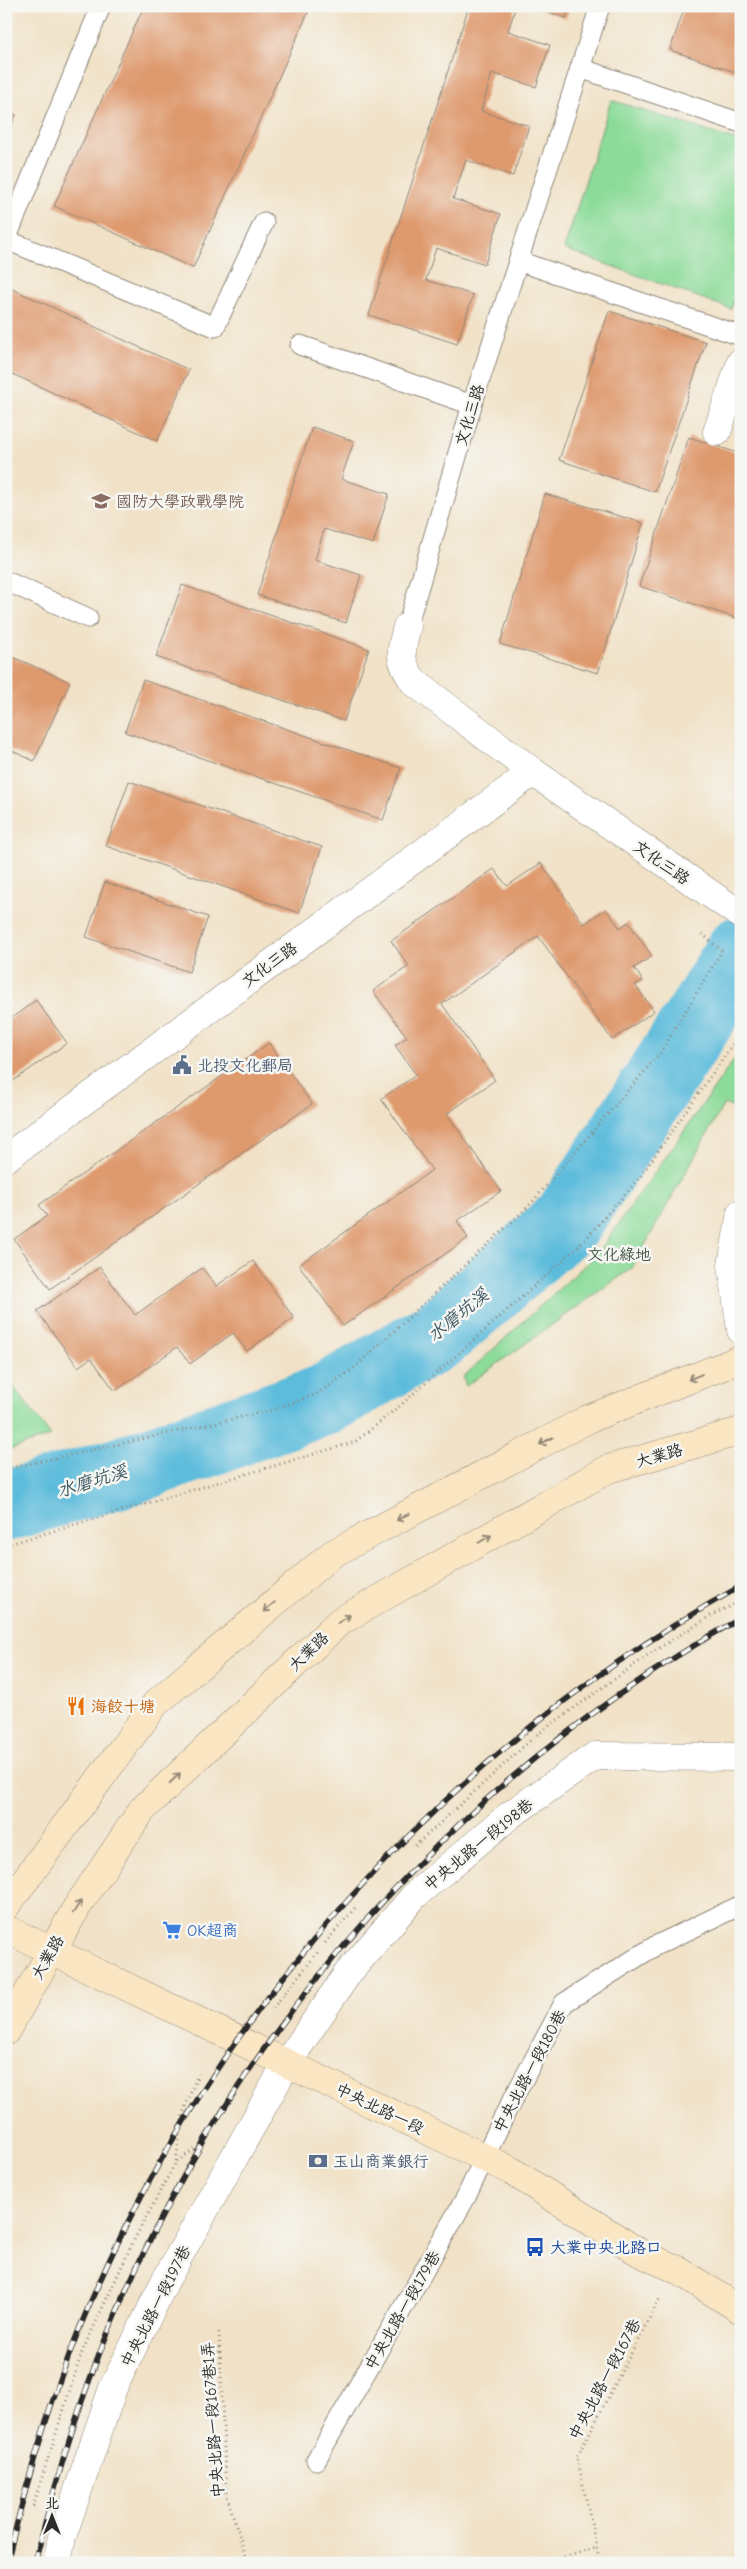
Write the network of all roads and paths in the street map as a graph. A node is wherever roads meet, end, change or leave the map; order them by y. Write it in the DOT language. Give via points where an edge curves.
graph roads {
  1 [pos="101,6"];
  2 [pos="600,6"];
  3 [pos="580,68"];
  4 [pos="741,123"];
  5 [pos="264,222"];
  6 [pos="6,240"];
  7 [pos="518,261"];
  8 [pos="741,336"];
  9 [pos="300,345"];
  10 [pos="741,362"];
  11 [pos="472,405"];
  12 [pos="718,432"];
  13 [pos="6,581"];
  14 [pos="88,618"];
  15 [pos="406,627"];
  16 [pos="533,772"];
  17 [pos="717,900"];
  18 [pos="741,915"];
  19 [pos="741,1033"];
  20 [pos="6,1158"];
  21 [pos="741,1213"];
  22 [pos="741,1330"];
  23 [pos="741,1359"];
  24 [pos="741,1431"];
  25 [pos="6,1469"];
  26 [pos="6,1545"];
  27 [pos="741,1757"];
  28 [pos="741,1905"];
  29 [pos="6,1906"];
  30 [pos="6,1929"];
  31 [pos="51,1948"];
  32 [pos="6,2031"];
  33 [pos="287,2063"];
  34 [pos="198,2074"];
  35 [pos="484,2158"];
  36 [pos="176,2162"];
  37 [pos="676,2269"];
  38 [pos="741,2310"];
  39 [pos="218,2332"];
  40 [pos="316,2460"];
  41 [pos="597,2548"];
  42 [pos="57,2563"];
  43 [pos="248,2563"];
  44 [pos="540,2563"];
  45 [pos="600,2563"];
  1 -- 6 [label="lane"];
  2 -- 3 [label="lane, 文化三路"];
  3 -- 4 [label="lane"];
  3 -- 7 [label="lane, 文化三路"];
  5 -- 6 [label="lane" via="215,327"];
  7 -- 8 [label="lane"];
  7 -- 11 [label="lane, 文化三路"];
  9 -- 11 [label="lane"];
  10 -- 12 [label="street"];
  11 -- 15 [label="lane, 文化三路"];
  13 -- 14 [label="lane"];
  15 -- 16 [label="street, 文化三路" via="402,665 414,682"];
  16 -- 17 [label="street, 文化三路"];
  16 -- 20 [label="street, 文化三路"];
  17 -- 18 [label="street, 文化三路"];
  17 -- 25 [label="path" via="698,930 722,951 660,1053 528,1207 354,1368 319,1392 273,1410"];
  19 -- 26 [label="path" via="637,1181 577,1248 355,1442"];
  21 -- 22 [label="street" via="732,1265"];
  23 -- 29 [label="main road, one-way" via="588,1419 332,1554 156,1703"];
  31 -- 24 [label="main road, 大業路, one-way" via="142,1810 338,1622 608,1469"];
  27 -- 33 [label="street, 中央北路一段198巷" via="595,1756 510,1815 415,1895 348,1974"];
  28 -- 35 [label="lane, 中央北路一段180巷" via="655,1946 564,2003"];
  30 -- 31 [label="main road, 中央北路一段"];
  31 -- 32 [label="main road, 大業路"];
  31 -- 33 [label="main road, 中央北路一段"];
  33 -- 35 [label="main road, 中央北路一段"];
  33 -- 42 [label="street, 中央北路一段197巷" via="165,2281 113,2388 62,2537"];
  34 -- 36 [label="path" via="183,2113"];
  35 -- 37 [label="main road, 中央北路一段" via="510,2170 640,2253"];
  35 -- 40 [label="lane, 中央北路一段179巷" via="466,2197"];
  37 -- 38 [label="main road, 中央北路一段"];
  37 -- 41 [label="path, 中央北路一段167巷" via="577,2457"];
  39 -- 43 [label="path, 中央北路一段167巷1弄" via="226,2493"];
  41 -- 44 [label="path"];
  41 -- 45 [label="path, 中央北路一段167巷"];
}
